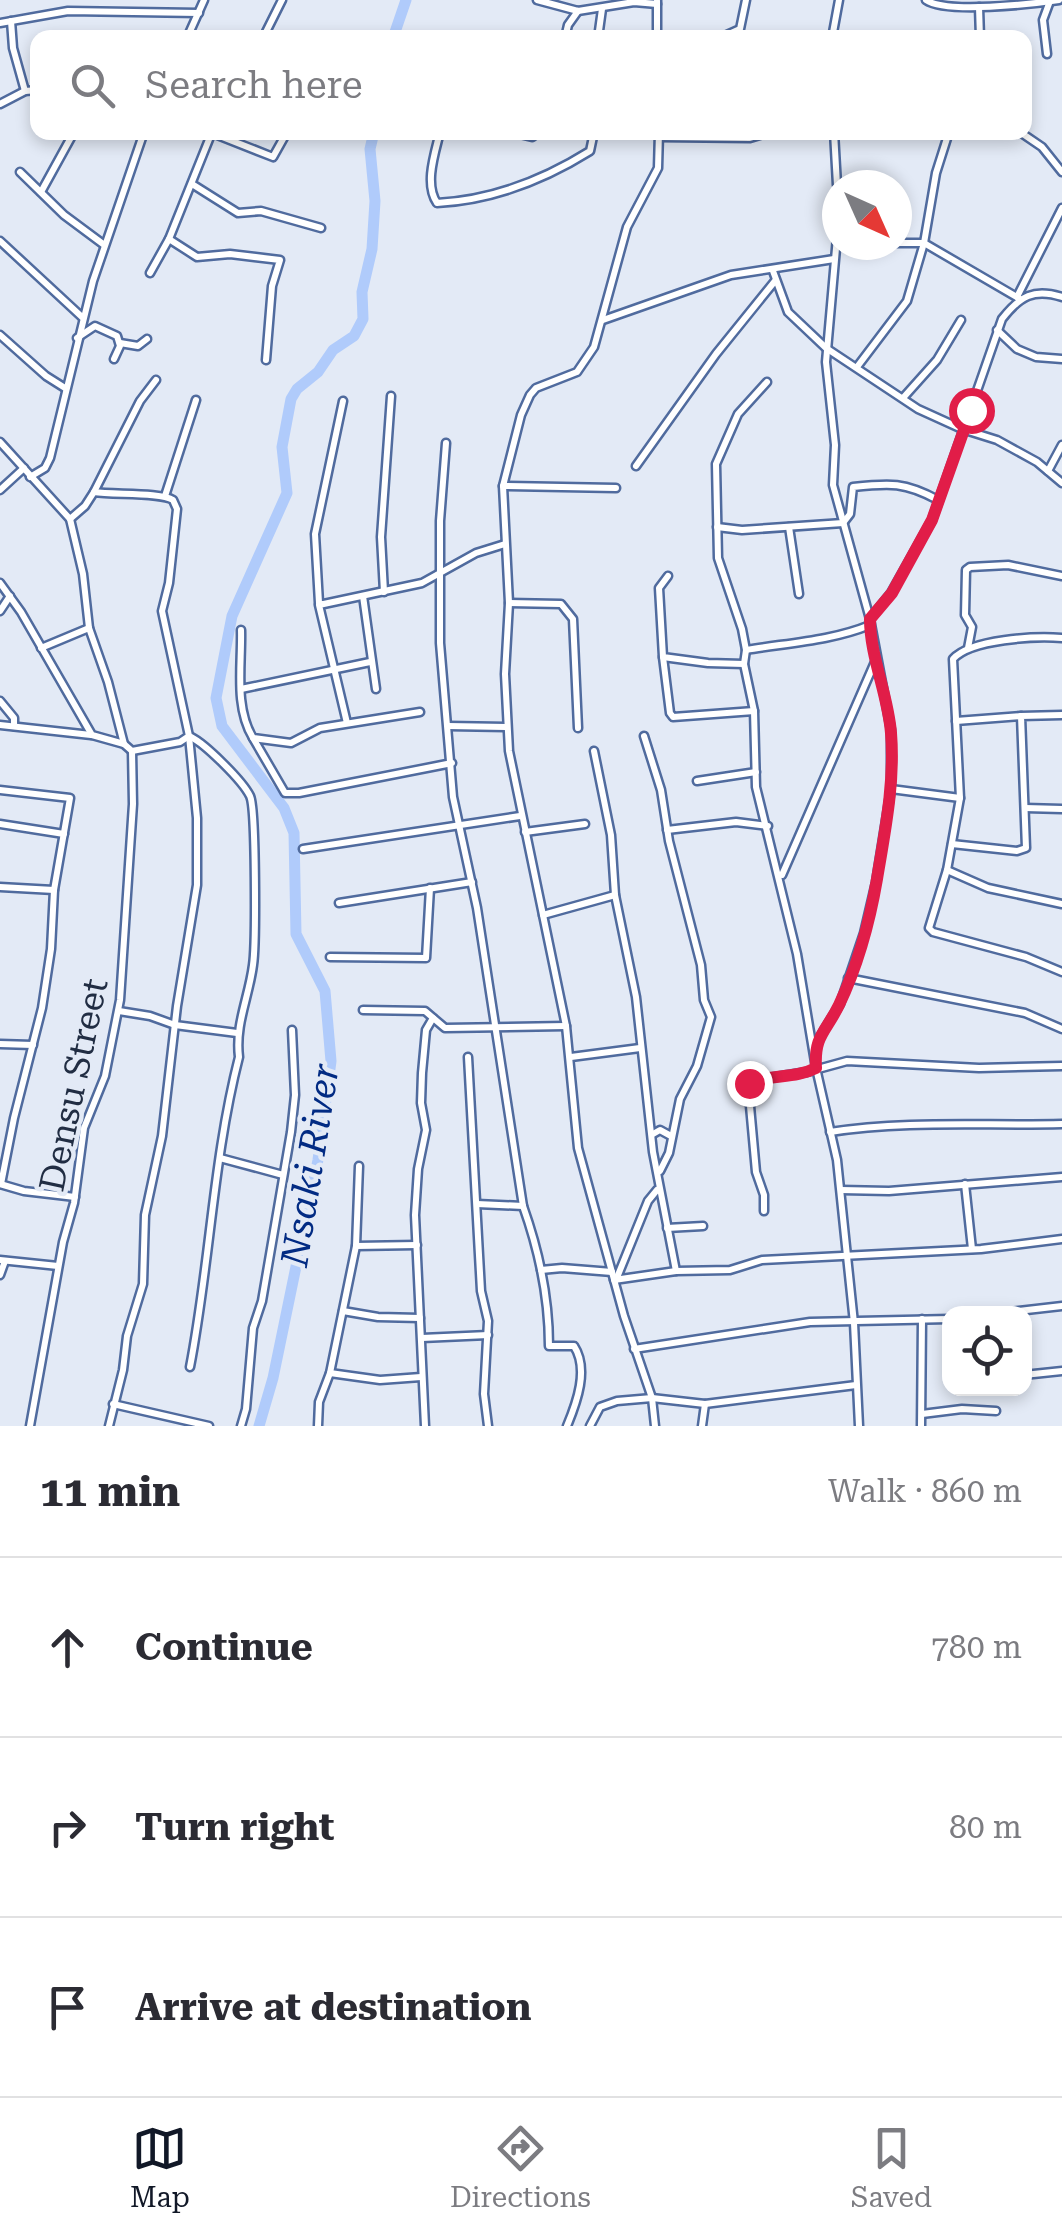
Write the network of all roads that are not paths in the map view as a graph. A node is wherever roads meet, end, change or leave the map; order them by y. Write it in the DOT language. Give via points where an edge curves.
graph roads {
  1 [pos="204,0"];
  2 [pos="282,0"];
  3 [pos="537,0"];
  4 [pos="746,0"];
  5 [pos="839,0"];
  6 [pos="926,0"];
  7 [pos="1059,0"];
  8 [pos="1050,1"];
  9 [pos="657,2"];
  10 [pos="979,8"];
  11 [pos="602,9"];
  12 [pos="578,10"];
  13 [pos="199,13"];
  14 [pos="10,21"];
  15 [pos="0,23"];
  16 [pos="191,30"];
  17 [pos="267,30"];
  18 [pos="569,30"];
  19 [pos="599,30"];
  20 [pos="657,30"];
  21 [pos="738,30"];
  22 [pos="833,30"];
  23 [pos="980,30"];
  24 [pos="1046,54"];
  25 [pos="25,91"];
  26 [pos="30,91"];
  27 [pos="0,104"];
  28 [pos="70,140"];
  29 [pos="141,140"];
  30 [pos="209,140"];
  31 [pos="227,140"];
  32 [pos="283,140"];
  33 [pos="438,140"];
  34 [pos="592,140"];
  35 [pos="660,140"];
  36 [pos="834,140"];
  37 [pos="946,140"];
  38 [pos="1032,140"];
  39 [pos="836,170"];
  40 [pos="20,172"];
  41 [pos="1062,172"];
  42 [pos="192,184"];
  43 [pos="41,192"];
  44 [pos="1062,208"];
  45 [pos="321,228"];
  46 [pos="169,239"];
  47 [pos="0,241"];
  48 [pos="912,243"];
  49 [pos="924,243"];
  50 [pos="104,244"];
  51 [pos="829,260"];
  52 [pos="834,260"];
  53 [pos="773,271"];
  54 [pos="150,273"];
  55 [pos="776,280"];
  56 [pos="1018,298"];
  57 [pos="1062,298"];
  58 [pos="82,317"];
  59 [pos="603,320"];
  60 [pos="961,320"];
  61 [pos="997,330"];
  62 [pos="0,335"];
  63 [pos="148,338"];
  64 [pos="76,339"];
  65 [pos="120,343"];
  66 [pos="826,348"];
  67 [pos="114,359"];
  68 [pos="266,360"];
  69 [pos="1062,360"];
  70 [pos="857,366"];
  71 [pos="156,380"];
  72 [pos="766,382"];
  73 [pos="65,388"];
  74 [pos="392,396"];
  75 [pos="903,398"];
  76 [pos="196,400"];
  77 [pos="342,401"];
  78 [pos="962,430"];
  79 [pos="0,442"];
  80 [pos="446,443"];
  81 [pos="1062,445"];
  82 [pos="636,466"];
  83 [pos="24,468"];
  84 [pos="1048,472"];
  85 [pos="30,477"];
  86 [pos="1062,483"];
  87 [pos="503,486"];
  88 [pos="616,488"];
  89 [pos="0,490"];
  90 [pos="94,492"];
  91 [pos="166,496"];
  92 [pos="938,500"];
  93 [pos="70,519"];
  94 [pos="842,523"];
  95 [pos="717,527"];
  96 [pos="788,528"];
  97 [pos="505,544"];
  98 [pos="440,574"];
  99 [pos="668,576"];
  100 [pos="1062,576"];
  101 [pos="0,584"];
  102 [pos="384,592"];
  103 [pos="799,594"];
  104 [pos="10,596"];
  105 [pos="364,596"];
  106 [pos="509,603"];
  107 [pos="324,604"];
  108 [pos="0,611"];
  109 [pos="870,622"];
  110 [pos="88,628"];
  111 [pos="241,630"];
  112 [pos="1062,638"];
  113 [pos="41,648"];
  114 [pos="968,648"];
  115 [pos="746,650"];
  116 [pos="663,657"];
  117 [pos="876,661"];
  118 [pos="370,662"];
  119 [pos="744,664"];
  120 [pos="335,669"];
  121 [pos="241,689"];
  122 [pos="376,689"];
  123 [pos="0,701"];
  124 [pos="754,711"];
  125 [pos="420,712"];
  126 [pos="1062,715"];
  127 [pos="1021,716"];
  128 [pos="956,720"];
  129 [pos="347,722"];
  130 [pos="0,724"];
  131 [pos="14,726"];
  132 [pos="448,726"];
  133 [pos="506,727"];
  134 [pos="578,728"];
  135 [pos="92,735"];
  136 [pos="189,736"];
  137 [pos="644,736"];
  138 [pos="254,738"];
  139 [pos="124,744"];
  140 [pos="132,750"];
  141 [pos="594,751"];
  142 [pos="452,763"];
  143 [pos="756,772"];
  144 [pos="697,781"];
  145 [pos="891,789"];
  146 [pos="0,790"];
  147 [pos="960,798"];
  148 [pos="1025,808"];
  149 [pos="1062,809"];
  150 [pos="520,816"];
  151 [pos="0,824"];
  152 [pos="586,824"];
  153 [pos="457,826"];
  154 [pos="768,826"];
  155 [pos="667,830"];
  156 [pos="525,832"];
  157 [pos="64,834"];
  158 [pos="952,844"];
  159 [pos="303,849"];
  160 [pos="946,870"];
  161 [pos="781,879"];
  162 [pos="472,882"];
  163 [pos="0,886"];
  164 [pos="430,888"];
  165 [pos="54,890"];
  166 [pos="615,895"];
  167 [pos="339,903"];
  168 [pos="1062,904"];
  169 [pos="543,915"];
  170 [pos="330,957"];
  171 [pos="1062,972"];
  172 [pos="848,978"];
  173 [pos="363,1010"];
  174 [pos="118,1011"];
  175 [pos="433,1018"];
  176 [pos="175,1025"];
  177 [pos="566,1026"];
  178 [pos="494,1027"];
  179 [pos="1062,1029"];
  180 [pos="292,1030"];
  181 [pos="237,1033"];
  182 [pos="0,1044"];
  183 [pos="33,1045"];
  184 [pos="814,1046"];
  185 [pos="640,1048"];
  186 [pos="468,1057"];
  187 [pos="571,1058"];
  188 [pos="1062,1066"];
  189 [pos="816,1068"];
  190 [pos="0,1116"];
  191 [pos="14,1118"];
  192 [pos="1062,1124"];
  193 [pos="830,1132"];
  194 [pos="653,1134"];
  195 [pos="671,1136"];
  196 [pos="220,1158"];
  197 [pos="359,1166"];
  198 [pos="659,1174"];
  199 [pos="283,1175"];
  200 [pos="1062,1177"];
  201 [pos="1,1184"];
  202 [pos="965,1184"];
  203 [pos="658,1189"];
  204 [pos="841,1190"];
  205 [pos="75,1197"];
  206 [pos="476,1204"];
  207 [pos="523,1206"];
  208 [pos="764,1210"];
  209 [pos="703,1226"];
  210 [pos="668,1228"];
  211 [pos="1062,1239"];
  212 [pos="417,1245"];
  213 [pos="356,1246"];
  214 [pos="972,1249"];
  215 [pos="845,1258"];
  216 [pos="2,1261"];
  217 [pos="58,1266"];
  218 [pos="541,1270"];
  219 [pos="676,1272"];
  220 [pos="0,1275"];
  221 [pos="614,1277"];
  222 [pos="1062,1306"];
  223 [pos="1032,1309"];
  224 [pos="343,1311"];
  225 [pos="420,1318"];
  226 [pos="942,1319"];
  227 [pos="922,1320"];
  228 [pos="854,1323"];
  229 [pos="488,1335"];
  230 [pos="422,1338"];
  231 [pos="634,1348"];
  232 [pos="190,1367"];
  233 [pos="1062,1371"];
  234 [pos="330,1373"];
  235 [pos="1032,1374"];
  236 [pos="421,1377"];
  237 [pos="856,1385"];
  238 [pos="652,1398"];
  239 [pos="113,1404"];
  240 [pos="705,1404"];
  241 [pos="996,1411"];
  242 [pos="922,1414"];
  243 [pos="30,1426"];
  244 [pos="108,1426"];
  245 [pos="209,1426"];
  246 [pos="241,1426"];
  247 [pos="318,1426"];
  248 [pos="424,1426"];
  249 [pos="488,1426"];
  250 [pos="567,1426"];
  251 [pos="590,1426"];
  252 [pos="655,1426"];
  253 [pos="702,1426"];
  254 [pos="858,1426"];
  255 [pos="921,1426"];
  1 -- 13 [label="street"];
  2 -- 17 [label="street"];
  3 -- 12 [label="street"];
  4 -- 21 [label="street"];
  5 -- 22 [label="street"];
  6 -- 10 [label="street"];
  7 -- 8 [label="street"];
  8 -- 10 [label="street"];
  8 -- 24 [label="street" via="1043,20"];
  9 -- 11 [label="street"];
  9 -- 20 [label="street"];
  10 -- 23 [label="street"];
  11 -- 12 [label="street"];
  11 -- 19 [label="street"];
  12 -- 18 [label="street"];
  13 -- 14 [label="street" via="68,11"];
  13 -- 16 [label="street"];
  14 -- 15 [label="street"];
  14 -- 25 [label="street"];
  25 -- 26 [label="street"];
  25 -- 27 [label="street"];
  28 -- 43 [label="street"];
  29 -- 50 [label="street"];
  30 -- 42 [label="street"];
  31 -- 32 [label="street" via="274,157"];
  33 -- 34 [label="street" via="431,193 437,203 536,182 590,151"];
  35 -- 59 [label="street" via="658,168 626,227"];
  36 -- 39 [label="street"];
  37 -- 49 [label="street"];
  38 -- 41 [label="street"];
  40 -- 43 [label="street"];
  42 -- 45 [label="street" via="238,213 261,211"];
  42 -- 46 [label="street"];
  43 -- 50 [label="street"];
  44 -- 56 [label="street"];
  46 -- 54 [label="street"];
  46 -- 68 [label="street" via="197,257 280,260"];
  47 -- 58 [label="street"];
  48 -- 49 [label="street"];
  49 -- 56 [label="street"];
  49 -- 70 [label="street" via="903,310"];
  50 -- 58 [label="street"];
  51 -- 53 [label="street"];
  52 -- 66 [label="street"];
  53 -- 55 [label="street"];
  53 -- 59 [label="street" via="731,276"];
  55 -- 66 [label="street" via="788,312"];
  55 -- 82 [label="street"];
  56 -- 57 [label="street" via="1035,292"];
  56 -- 61 [label="street"];
  58 -- 64 [label="street"];
  59 -- 87 [label="street" via="584,365 530,395"];
  60 -- 75 [label="street"];
  61 -- 69 [label="street" via="1017,349"];
  61 -- 78 [label="street"];
  62 -- 73 [label="street"];
  63 -- 65 [label="street" via="138,346"];
  64 -- 65 [label="street" via="95,326"];
  64 -- 73 [label="street"];
  65 -- 67 [label="street"];
  66 -- 70 [label="street"];
  66 -- 94 [label="street" via="833,485"];
  70 -- 75 [label="street"];
  71 -- 90 [label="street"];
  72 -- 95 [label="street" via="738,414 716,464"];
  73 -- 85 [label="street" via="50,458"];
  74 -- 102 [label="street"];
  75 -- 78 [label="street"];
  76 -- 91 [label="street"];
  77 -- 107 [label="street" via="315,534 318,603"];
  78 -- 84 [label="street" via="998,440"];
  78 -- 92 [label="street"];
  79 -- 83 [label="street"];
  80 -- 98 [label="street"];
  81 -- 84 [label="street"];
  83 -- 85 [label="street"];
  83 -- 89 [label="street"];
  84 -- 86 [label="street"];
  85 -- 93 [label="street"];
  87 -- 88 [label="street"];
  87 -- 97 [label="street"];
  90 -- 91 [label="street"];
  90 -- 93 [label="street"];
  91 -- 136 [label="street" via="177,509 162,611"];
  92 -- 94 [label="street" via="899,484 853,487 850,514"];
  92 -- 109 [label="street" via="892,593"];
  93 -- 110 [label="street"];
  94 -- 96 [label="street"];
  94 -- 109 [label="street"];
  95 -- 96 [label="street"];
  95 -- 115 [label="street" via="718,558"];
  96 -- 103 [label="street"];
  97 -- 98 [label="street"];
  97 -- 106 [label="street"];
  98 -- 102 [label="street"];
  98 -- 132 [label="street"];
  99 -- 116 [label="street" via="659,588"];
  100 -- 114 [label="street" via="1008,565 970,566"];
  101 -- 104 [label="street"];
  102 -- 105 [label="street"];
  104 -- 108 [label="street"];
  104 -- 113 [label="street"];
  105 -- 107 [label="street"];
  105 -- 118 [label="street"];
  106 -- 133 [label="street"];
  106 -- 134 [label="street" via="561,604 570,612"];
  107 -- 120 [label="street" via="319,605"];
  109 -- 115 [label="street" via="836,638"];
  109 -- 117 [label="street"];
  110 -- 113 [label="street"];
  110 -- 139 [label="street"];
  111 -- 121 [label="street"];
  112 -- 114 [label="street"];
  113 -- 135 [label="street"];
  114 -- 128 [label="street" via="956,654 952,668"];
  115 -- 119 [label="street"];
  116 -- 119 [label="street"];
  116 -- 124 [label="street" via="671,715"];
  117 -- 145 [label="street" via="891,730"];
  117 -- 161 [label="street"];
  118 -- 120 [label="street"];
  118 -- 122 [label="street"];
  119 -- 124 [label="street"];
  120 -- 121 [label="street"];
  120 -- 129 [label="street"];
  121 -- 138 [label="street"];
  123 -- 131 [label="street"];
  124 -- 143 [label="street"];
  125 -- 129 [label="street"];
  126 -- 127 [label="street"];
  127 -- 128 [label="street"];
  127 -- 148 [label="street"];
  128 -- 147 [label="street"];
  129 -- 138 [label="street" via="291,743"];
  130 -- 131 [label="street"];
  131 -- 135 [label="street"];
  132 -- 133 [label="street"];
  132 -- 142 [label="street"];
  133 -- 150 [label="street"];
  135 -- 139 [label="street"];
  136 -- 140 [label="street"];
  136 -- 176 [label="street" via="198,886"];
  136 -- 181 [label="street" via="207,745 252,800 255,942"];
  137 -- 155 [label="street"];
  138 -- 142 [label="street" via="285,793"];
  139 -- 140 [label="street"];
  140 -- 174 [label="street, Densu Street"];
  141 -- 166 [label="street"];
  142 -- 153 [label="street"];
  143 -- 144 [label="street"];
  143 -- 154 [label="street"];
  145 -- 147 [label="street"];
  145 -- 172 [label="street" via="876,882"];
  146 -- 157 [label="street" via="70,798"];
  147 -- 158 [label="street"];
  148 -- 149 [label="street"];
  148 -- 158 [label="street" via="1022,851"];
  150 -- 153 [label="street"];
  150 -- 156 [label="street"];
  151 -- 157 [label="street"];
  152 -- 156 [label="street"];
  153 -- 159 [label="street"];
  153 -- 162 [label="street"];
  154 -- 155 [label="street" via="736,822"];
  154 -- 161 [label="street"];
  155 -- 195 [label="street" via="711,1024"];
  156 -- 169 [label="street"];
  157 -- 165 [label="street"];
  158 -- 160 [label="street"];
  160 -- 168 [label="street" via="988,888"];
  160 -- 171 [label="street" via="931,931"];
  161 -- 184 [label="street"];
  162 -- 164 [label="street"];
  162 -- 178 [label="street"];
  163 -- 165 [label="street"];
  164 -- 167 [label="street"];
  164 -- 170 [label="street" via="426,958"];
  165 -- 183 [label="street"];
  166 -- 169 [label="street"];
  166 -- 185 [label="street"];
  169 -- 177 [label="street"];
  172 -- 179 [label="street" via="1025,1014"];
  172 -- 184 [label="street"];
  173 -- 175 [label="street" via="414,1008"];
  174 -- 176 [label="street"];
  174 -- 205 [label="street, Densu Street" via="84,1128"];
  175 -- 178 [label="street" via="444,1028"];
  175 -- 212 [label="street" via="420,1090 426,1130 416,1184"];
  176 -- 181 [label="street"];
  176 -- 239 [label="street" via="145,1215 143,1284"];
  177 -- 178 [label="street"];
  177 -- 187 [label="street"];
  178 -- 207 [label="street"];
  180 -- 199 [label="street" via="295,1095"];
  181 -- 196 [label="street" via="239,1056"];
  182 -- 183 [label="street"];
  183 -- 191 [label="street"];
  184 -- 189 [label="street"];
  185 -- 187 [label="street"];
  185 -- 194 [label="street"];
  186 -- 206 [label="street"];
  187 -- 221 [label="street" via="578,1148"];
  188 -- 189 [label="street" via="847,1061"];
  189 -- 193 [label="street"];
  189 -- 208 [label="street" via="748,1084"];
  190 -- 191 [label="street"];
  191 -- 201 [label="street"];
  192 -- 193 [label="street"];
  193 -- 204 [label="street"];
  194 -- 195 [label="street"];
  194 -- 198 [label="street"];
  195 -- 198 [label="street"];
  196 -- 199 [label="street"];
  196 -- 232 [label="street"];
  197 -- 213 [label="street"];
  198 -- 203 [label="street"];
  199 -- 246 [label="street"];
  200 -- 202 [label="street"];
  201 -- 205 [label="street"];
  202 -- 204 [label="street"];
  202 -- 214 [label="street"];
  203 -- 210 [label="street"];
  203 -- 221 [label="street"];
  204 -- 215 [label="street"];
  205 -- 217 [label="street, Densu Street"];
  206 -- 207 [label="street"];
  206 -- 229 [label="street"];
  207 -- 218 [label="street"];
  209 -- 210 [label="street"];
  210 -- 219 [label="street"];
  211 -- 214 [label="street"];
  212 -- 213 [label="street"];
  212 -- 225 [label="street"];
  213 -- 224 [label="street"];
  214 -- 215 [label="street"];
  215 -- 219 [label="street"];
  215 -- 228 [label="street"];
  216 -- 217 [label="street"];
  216 -- 220 [label="street"];
  217 -- 243 [label="street, Densu Street"];
  218 -- 221 [label="street"];
  218 -- 250 [label="street" via="550,1346 574,1346 579,1356 578,1400"];
  219 -- 221 [label="street"];
  221 -- 231 [label="street"];
  222 -- 223 [label="street"];
  224 -- 225 [label="street"];
  224 -- 234 [label="street"];
  225 -- 230 [label="street"];
  226 -- 227 [label="street"];
  227 -- 228 [label="street"];
  227 -- 242 [label="street"];
  228 -- 231 [label="street" via="810,1322"];
  228 -- 237 [label="street"];
  229 -- 230 [label="street"];
  229 -- 249 [label="street"];
  230 -- 236 [label="street"];
  231 -- 238 [label="street"];
  233 -- 235 [label="street"];
  234 -- 236 [label="street"];
  234 -- 247 [label="street"];
  236 -- 248 [label="street"];
  237 -- 240 [label="street"];
  237 -- 254 [label="street"];
  238 -- 240 [label="street"];
  238 -- 251 [label="street" via="606,1403"];
  238 -- 252 [label="street"];
  239 -- 244 [label="street"];
  239 -- 245 [label="street"];
  240 -- 253 [label="street"];
  241 -- 242 [label="street"];
  242 -- 255 [label="street"];
}
